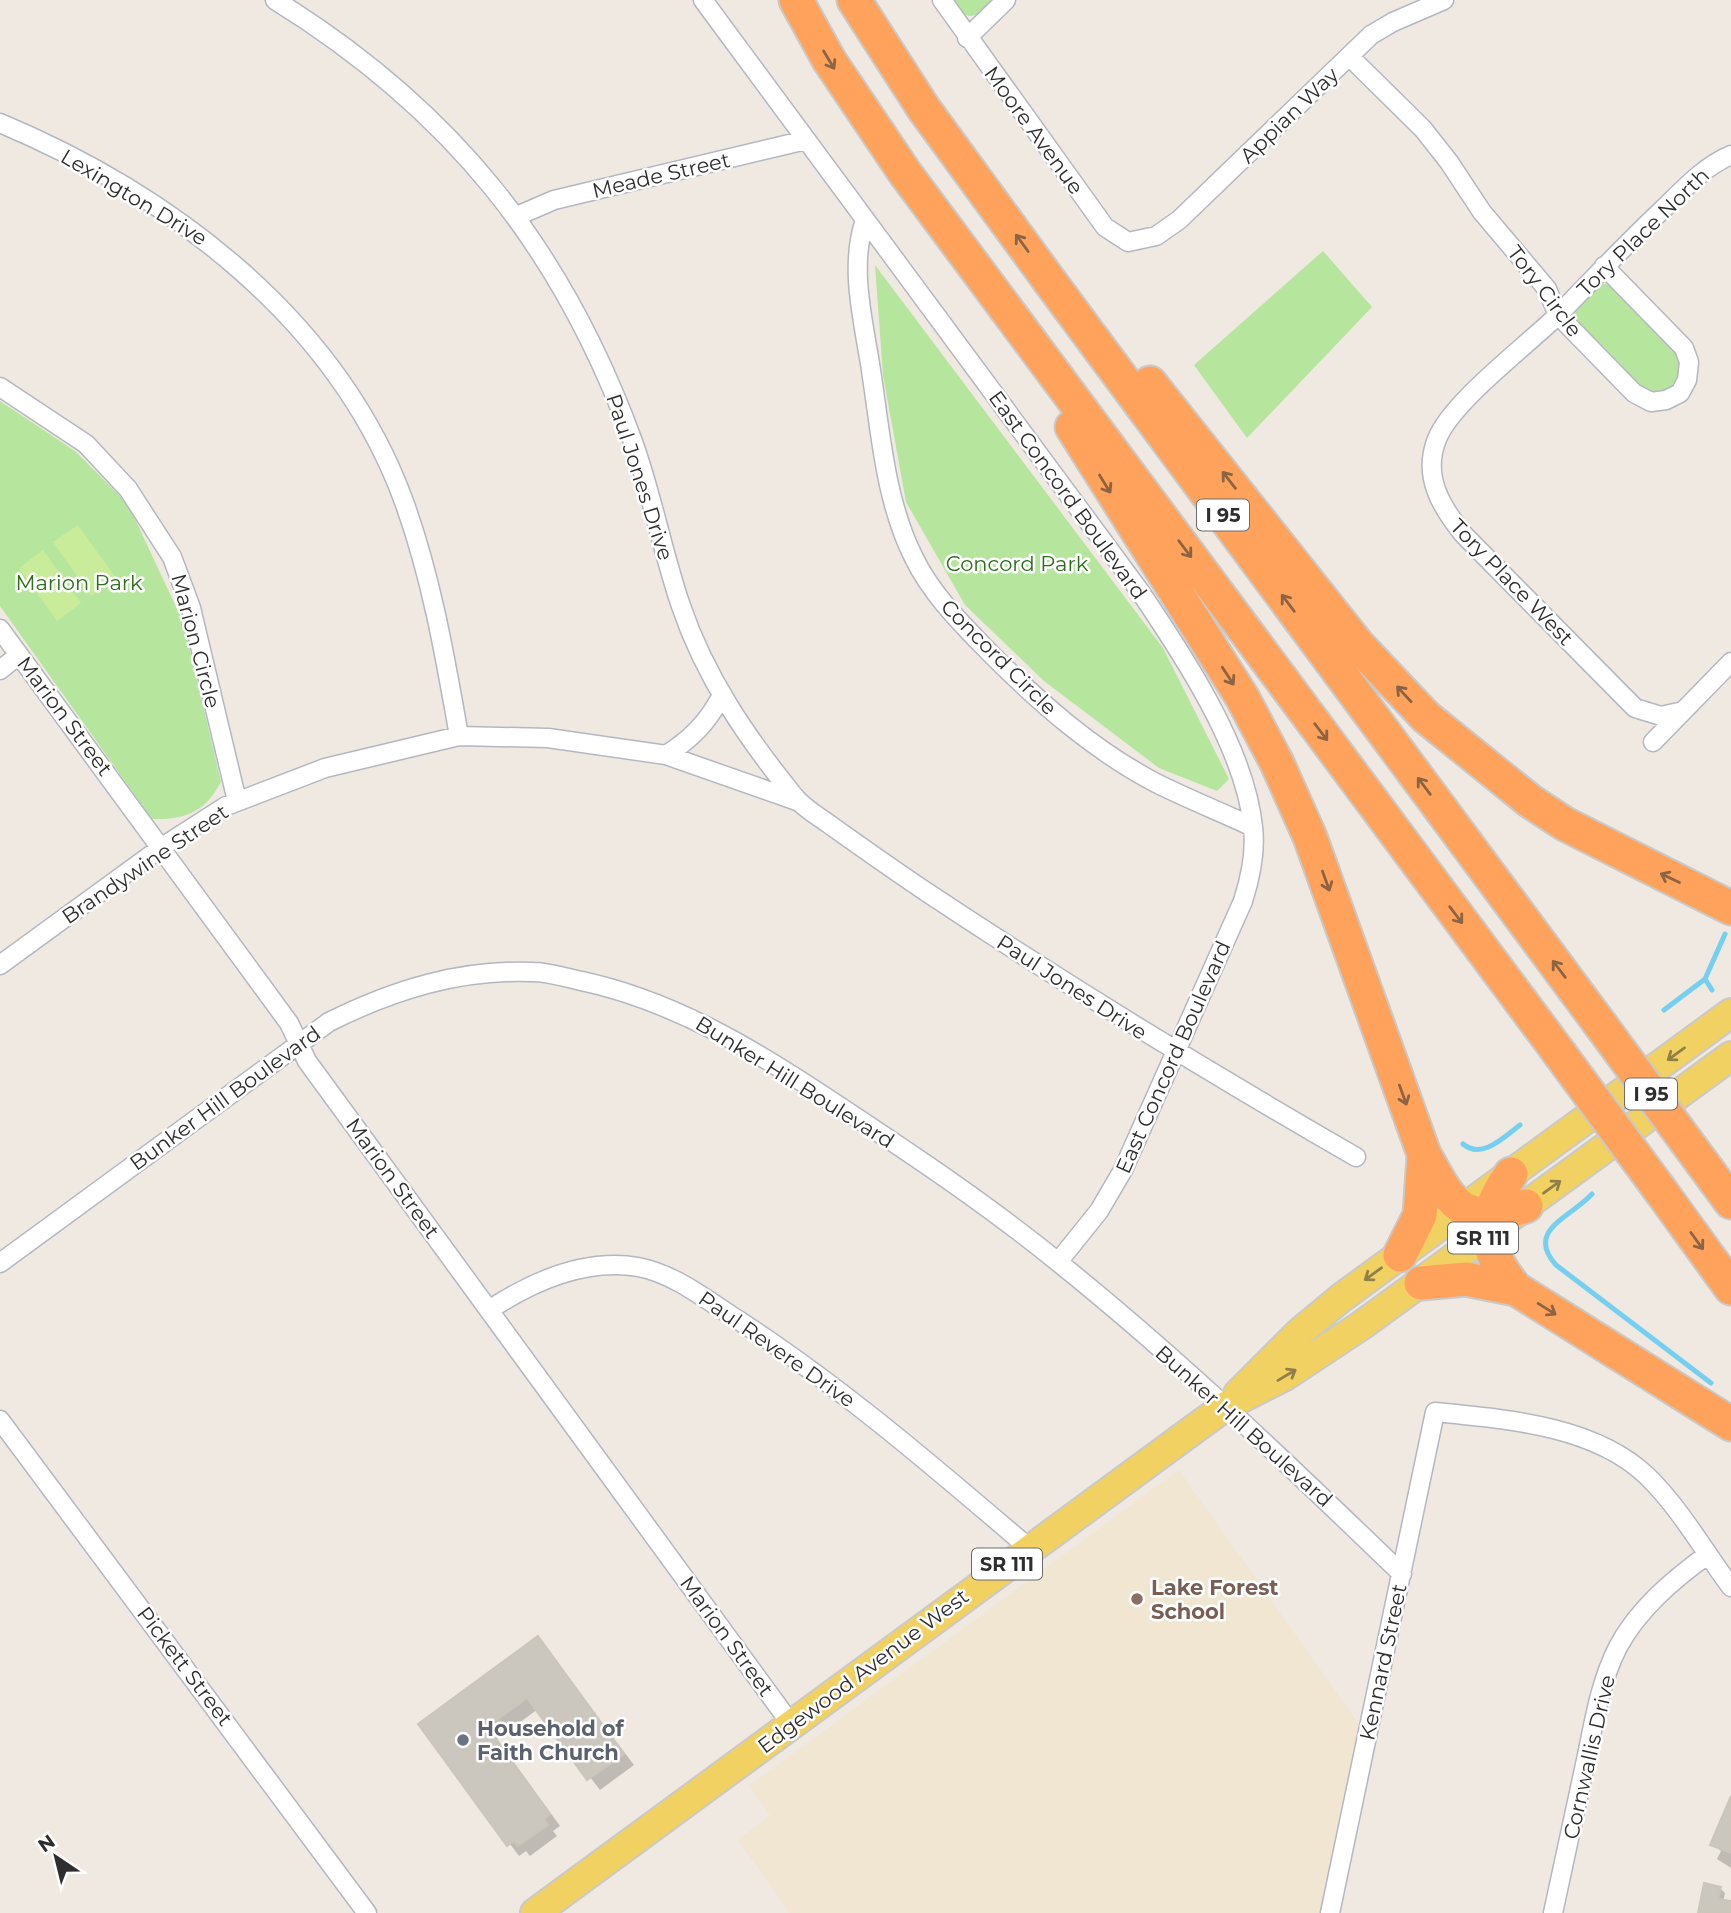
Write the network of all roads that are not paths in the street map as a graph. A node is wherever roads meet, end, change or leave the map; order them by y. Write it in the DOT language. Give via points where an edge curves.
graph roads {
  1 [pos="275,0"];
  2 [pos="703,0"];
  3 [pos="796,0"];
  4 [pos="854,0"];
  5 [pos="942,0"];
  6 [pos="1006,0"];
  7 [pos="1444,0"];
  8 [pos="967,38"];
  9 [pos="1350,57"];
  10 [pos="0,123"];
  11 [pos="806,140"];
  12 [pos="1731,155"];
  13 [pos="517,216"];
  14 [pos="865,220"];
  15 [pos="1140,241"];
  16 [pos="1604,266"];
  17 [pos="1054,287"];
  18 [pos="1558,315"];
  19 [pos="1014,317"];
  20 [pos="0,387"];
  21 [pos="0,628"];
  22 [pos="19,655"];
  23 [pos="1731,662"];
  24 [pos="0,670"];
  25 [pos="721,697"];
  26 [pos="1679,712"];
  27 [pos="459,736"];
  28 [pos="502,736"];
  29 [pos="1653,742"];
  30 [pos="666,755"];
  31 [pos="797,801"];
  32 [pos="237,802"];
  33 [pos="1253,827"];
  34 [pos="162,847"];
  35 [pos="1731,908"];
  36 [pos="0,965"];
  37 [pos="1731,1013"];
  38 [pos="299,1044"];
  39 [pos="1174,1052"];
  40 [pos="1731,1056"];
  41 [pos="1424,1154"];
  42 [pos="1356,1157"];
  43 [pos="1511,1174"];
  44 [pos="1731,1202"];
  45 [pos="1526,1206"];
  46 [pos="1480,1219"];
  47 [pos="1400,1255"];
  48 [pos="1058,1262"];
  49 [pos="0,1264"];
  50 [pos="1421,1283"];
  51 [pos="1731,1288"];
  52 [pos="1516,1289"];
  53 [pos="489,1310"];
  54 [pos="1226,1406"];
  55 [pos="0,1420"];
  56 [pos="1731,1424"];
  57 [pos="1029,1548"];
  58 [pos="1707,1555"];
  59 [pos="1402,1574"];
  60 [pos="1731,1587"];
  61 [pos="791,1724"];
  62 [pos="368,1913"];
  63 [pos="535,1913"];
  64 [pos="1330,1913"];
  65 [pos="1553,1913"];
  1 -- 13 [label="street, Paul Jones Drive" via="398,89 446,135"];
  2 -- 11 [label="street, East Concord Boulevard"];
  3 -- 19 [label="highway, I 95, one-way" via="863,114"];
  17 -- 4 [label="highway, I 95, one-way" via="916,97"];
  5 -- 8 [label="street, Moore Avenue"];
  6 -- 8 [label="street"];
  7 -- 9 [label="street, Appian Way" via="1371,35"];
  8 -- 15 [label="street, Moore Avenue" via="1105,226 1128,242"];
  9 -- 15 [label="street, Appian Way" via="1179,220"];
  9 -- 18 [label="street, Tory Circle" via="1436,145 1482,212 1547,289"];
  10 -- 27 [label="street, Lexington Drive" via="134,192 204,237 266,292 346,388 397,485 419,547"];
  11 -- 13 [label="street, Meade Street" via="554,200"];
  11 -- 14 [label="street, East Concord Boulevard"];
  12 -- 16 [label="street, Tory Place North" via="1697,176"];
  13 -- 25 [label="street, Paul Jones Drive" via="559,280 610,383 634,443 680,605"];
  14 -- 33 [label="street, East Concord Boulevard" via="1171,637 1237,763"];
  14 -- 33 [label="street, Concord Circle" via="857,244 859,282 884,462 912,555 931,589 1036,699 1078,734 1155,782"];
  16 -- 18 [label="street, Tory Place North"];
  16 -- 18 [label="street, Tory Circle" via="1684,348 1688,380 1680,393 1651,402 1634,393"];
  35 -- 17 [label="highway, one-way" via="1565,824 1426,717 1358,645 1153,386"];
  44 -- 17 [label="highway, I 95, one-way, bridge"];
  18 -- 26 [label="street, Tory Place West" via="1450,416 1437,439 1433,484 1443,509 1464,535 1635,708 1661,716"];
  19 -- 41 [label="highway, one-way" via="1104,483 1242,697 1277,763 1310,837"];
  19 -- 51 [label="highway, I 95, one-way, bridge"];
  20 -- 32 [label="street, Marion Circle" via="86,444 128,489 172,557 191,608"];
  21 -- 22 [label="street, Marion Street"];
  22 -- 24 [label="street"];
  22 -- 34 [label="street, Marion Street"];
  23 -- 26 [label="street"];
  25 -- 30 [label="street" via="691,739"];
  25 -- 31 [label="street, Paul Jones Drive"];
  26 -- 29 [label="street"];
  27 -- 28 [label="street, Brandywine Street"];
  27 -- 32 [label="street, Brandywine Street" via="326,768"];
  28 -- 30 [label="street, Paul Jones Drive"];
  30 -- 31 [label="street, Paul Jones Drive"];
  31 -- 39 [label="street, Paul Jones Drive" via="1049,974"];
  32 -- 34 [label="street, Brandywine Street"];
  33 -- 39 [label="street, East Concord Boulevard" via="1253,863 1243,901"];
  34 -- 36 [label="street, Brandywine Street"];
  34 -- 38 [label="street, Marion Street" via="289,1023"];
  37 -- 43 [label="main road, one-way"];
  38 -- 48 [label="street, Bunker Hill Boulevard" via="374,999 450,978 536,971 612,988 686,1015 798,1079 952,1181"];
  38 -- 49 [label="street, Bunker Hill Boulevard"];
  38 -- 53 [label="street, Marion Street"];
  39 -- 42 [label="street, Paul Jones Drive"];
  39 -- 48 [label="street, East Concord Boulevard" via="1124,1170 1099,1211"];
  45 -- 40 [label="main road, SR 111, one-way"];
  41 -- 46 [label="highway" via="1448,1198"];
  41 -- 47 [label="highway" via="1420,1215"];
  43 -- 46 [label="highway"];
  45 -- 46 [label="highway"];
  46 -- 47 [label="main road, Edgewood Avenue West / SR 111"];
  46 -- 50 [label="main road, Edgewood Avenue West / SR 111"];
  46 -- 52 [label="highway" via="1496,1261"];
  47 -- 54 [label="main road, Edgewood Avenue West / SR 111, one-way" via="1300,1332"];
  48 -- 54 [label="street, Bunker Hill Boulevard"];
  50 -- 52 [label="highway" via="1474,1279"];
  54 -- 50 [label="main road, Edgewood Avenue West / SR 111, one-way" via="1320,1354"];
  52 -- 56 [label="highway, one-way"];
  53 -- 57 [label="street, Paul Revere Drive" via="546,1279 609,1264 641,1267 681,1283 767,1339 895,1433"];
  53 -- 61 [label="street, Marion Street"];
  54 -- 57 [label="main road, Edgewood Avenue West / SR 111"];
  54 -- 59 [label="street, Bunker Hill Boulevard"];
  55 -- 62 [label="street, Pickett Street"];
  57 -- 61 [label="main road, Edgewood Avenue West / SR 111"];
  58 -- 59 [label="street, Kennard Street" via="1647,1476 1607,1448 1487,1417 1435,1412"];
  58 -- 60 [label="street"];
  58 -- 65 [label="street, Cornwallis Drive" via="1645,1609 1619,1645 1594,1721"];
  59 -- 64 [label="street, Kennard Street"];
  61 -- 63 [label="main road, Edgewood Avenue West / SR 111"];
}
